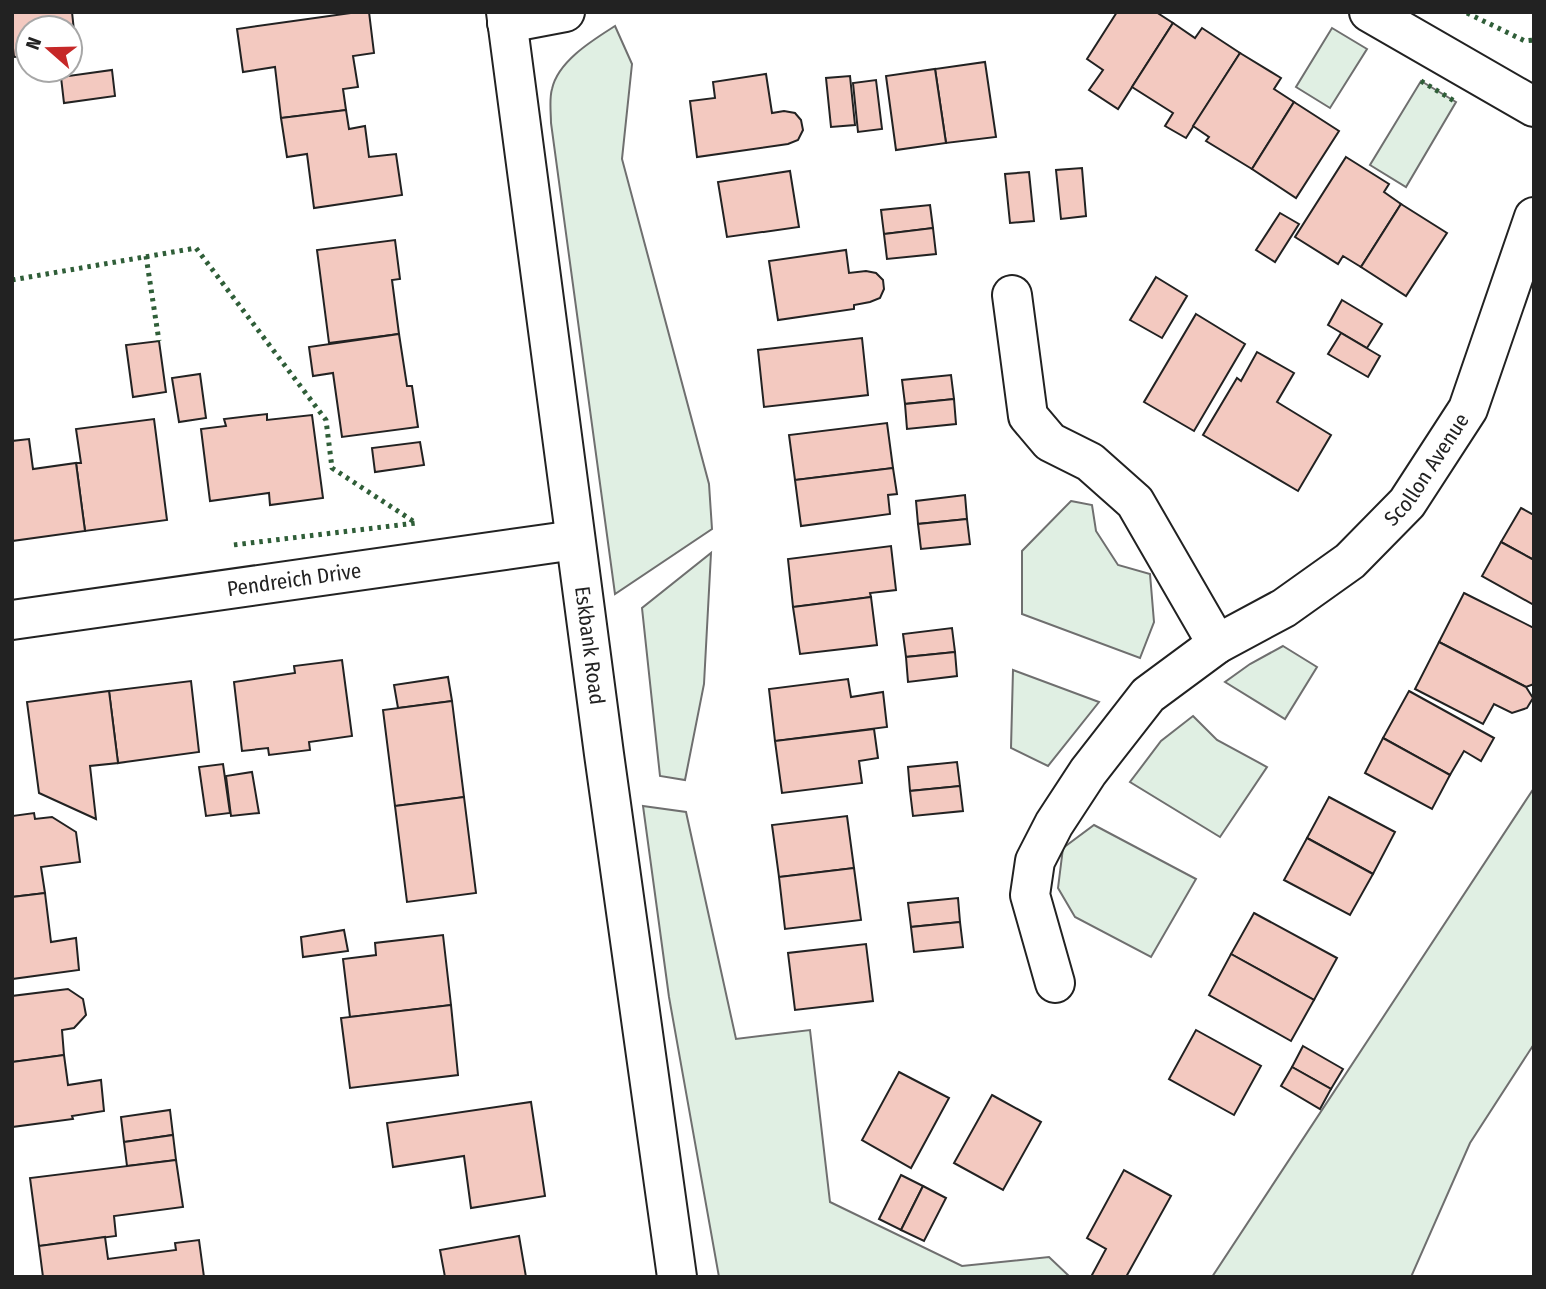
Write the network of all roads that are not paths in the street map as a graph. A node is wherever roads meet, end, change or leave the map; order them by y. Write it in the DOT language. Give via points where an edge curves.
graph roads {
  1 [pos="565,12"];
  2 [pos="1370,12"];
  3 [pos="506,18"];
  4 [pos="1534,107"];
  5 [pos="1534,217"];
  6 [pos="1012,295"];
  7 [pos="575,540"];
  8 [pos="12,621"];
  9 [pos="1217,644"];
  10 [pos="1055,983"];
  11 [pos="677,1277"];
  1 -- 3 [label="street"];
  2 -- 4 [label="street"];
  3 -- 7 [label="street, Eskbank Road"];
  5 -- 9 [label="street, Scollon Avenue" via="1468,409 1407,503 1350,561 1284,608"];
  6 -- 9 [label="street" via="1028,416 1050,442 1090,462 1135,502"];
  7 -- 8 [label="street, Pendreich Drive"];
  7 -- 11 [label="street, Eskbank Road"];
  9 -- 10 [label="street, Scollon Avenue" via="1149,695 1088,772 1035,862 1030,895"];
}
